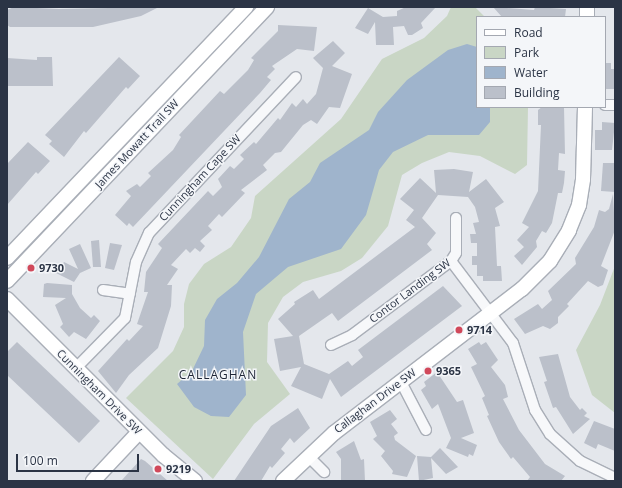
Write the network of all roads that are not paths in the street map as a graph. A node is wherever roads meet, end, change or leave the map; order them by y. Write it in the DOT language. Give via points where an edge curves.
graph roads {
  1 [pos="246,7"];
  2 [pos="267,7"];
  3 [pos="296,77"];
  4 [pos="585,108"];
  5 [pos="456,218"];
  6 [pos="7,258"];
  7 [pos="451,261"];
  8 [pos="7,281"];
  9 [pos="103,290"];
  10 [pos="130,294"];
  11 [pos="7,299"];
  12 [pos="492,313"];
  13 [pos="331,345"];
  14 [pos="76,368"];
  15 [pos="401,382"];
  16 [pos="426,430"];
  17 [pos="139,432"];
  18 [pos="308,456"];
  19 [pos="324,472"];
  20 [pos="615,478"];
  21 [pos="93,481"];
  22 [pos="195,481"];
  23 [pos="282,481"];
  1 -- 6 [label="street, James Mowatt Trail SW"];
  2 -- 8 [label="street, James Mowatt Trail SW"];
  3 -- 10 [label="street, Cunningham Cape SW" via="154,226 138,256"];
  4 -- 12 [label="street, Callaghan Drive SW" via="582,186 570,230 542,271"];
  5 -- 7 [label="street, Contor Landing SW" via="456,253"];
  7 -- 12 [label="street"];
  7 -- 13 [label="street, Contor Landing SW" via="352,335"];
  9 -- 10 [label="street"];
  10 -- 14 [label="street, Cunningham Cape SW" via="121,324"];
  11 -- 14 [label="street, Cunningham Drive SW"];
  12 -- 15 [label="street, Callaghan Drive SW"];
  12 -- 20 [label="street" via="514,343 535,410 550,434 580,462"];
  14 -- 17 [label="street, Cunningham Drive SW"];
  15 -- 16 [label="street"];
  15 -- 18 [label="street, Callaghan Drive SW"];
  17 -- 21 [label="street"];
  17 -- 22 [label="street, Cunningham Drive SW"];
  18 -- 19 [label="street"];
  18 -- 23 [label="street, Callaghan Drive SW"];
}
